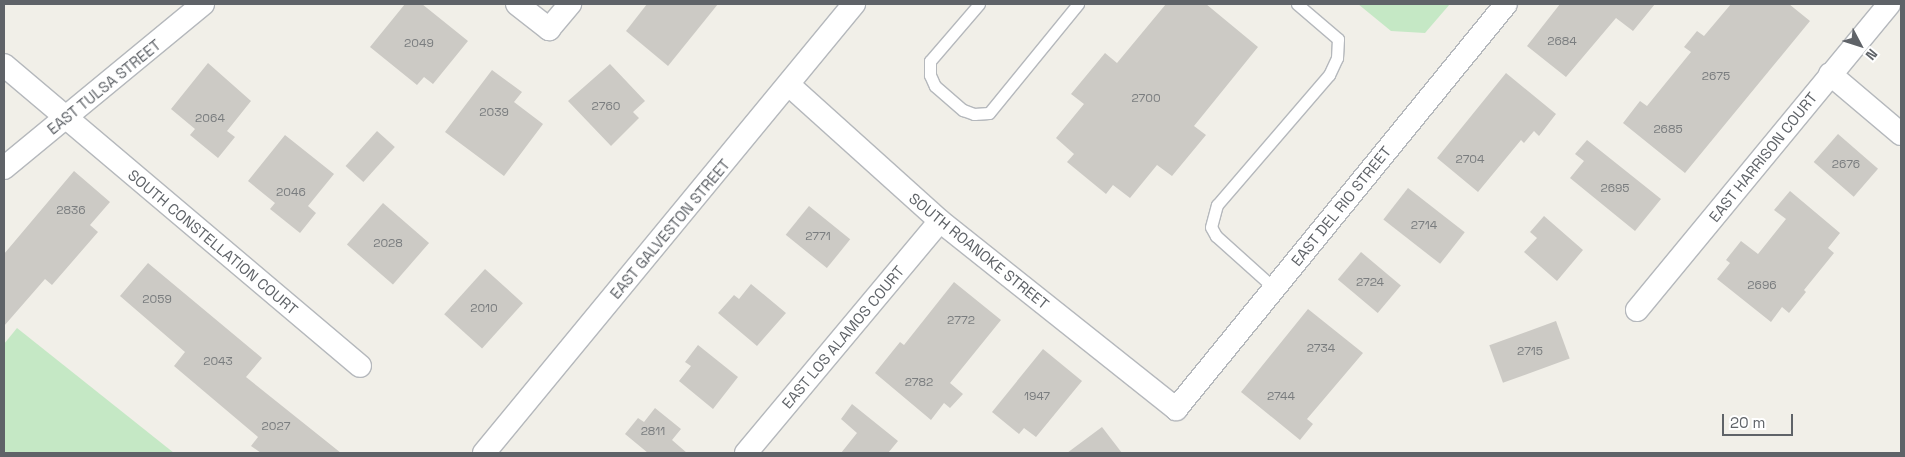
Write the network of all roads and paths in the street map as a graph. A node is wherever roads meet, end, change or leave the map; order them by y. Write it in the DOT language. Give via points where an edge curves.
graph roads {
  1 [pos="203,4"];
  2 [pos="517,4"];
  3 [pos="570,4"];
  4 [pos="854,4"];
  5 [pos="979,4"];
  6 [pos="1078,4"];
  7 [pos="1297,4"];
  8 [pos="1506,4"];
  9 [pos="1888,4"];
  10 [pos="4,65"];
  11 [pos="1830,74"];
  12 [pos="789,85"];
  13 [pos="66,118"];
  14 [pos="1901,134"];
  15 [pos="4,168"];
  16 [pos="940,221"];
  17 [pos="1274,288"];
  18 [pos="1637,310"];
  19 [pos="360,366"];
  20 [pos="1176,409"];
  21 [pos="484,453"];
  22 [pos="746,453"];
  1 -- 13 [label="street, EAST TULSA STREET"];
  2 -- 3 [label="street" via="549,29"];
  4 -- 12 [label="street, EAST GALVESTON STREET"];
  5 -- 6 [label="lane" via="930,61 930,75 935,86 963,110 974,114 989,113"];
  7 -- 17 [label="lane" via="1338,39 1337,58 1329,75 1217,205 1211,227 1216,236"];
  8 -- 17 [label="street, EAST DEL RIO STREET"];
  9 -- 11 [label="street, EAST HARRISON COURT"];
  10 -- 13 [label="street, SOUTH CONSTELLATION COURT"];
  11 -- 14 [label="street"];
  11 -- 18 [label="street, EAST HARRISON COURT"];
  12 -- 16 [label="street, SOUTH ROANOKE STREET"];
  12 -- 21 [label="street, EAST GALVESTON STREET"];
  13 -- 15 [label="street, EAST TULSA STREET"];
  13 -- 19 [label="street, SOUTH CONSTELLATION COURT"];
  16 -- 20 [label="street, SOUTH ROANOKE STREET"];
  16 -- 22 [label="street, EAST LOS ALAMOS COURT"];
  17 -- 20 [label="street, EAST DEL RIO STREET"];
}
